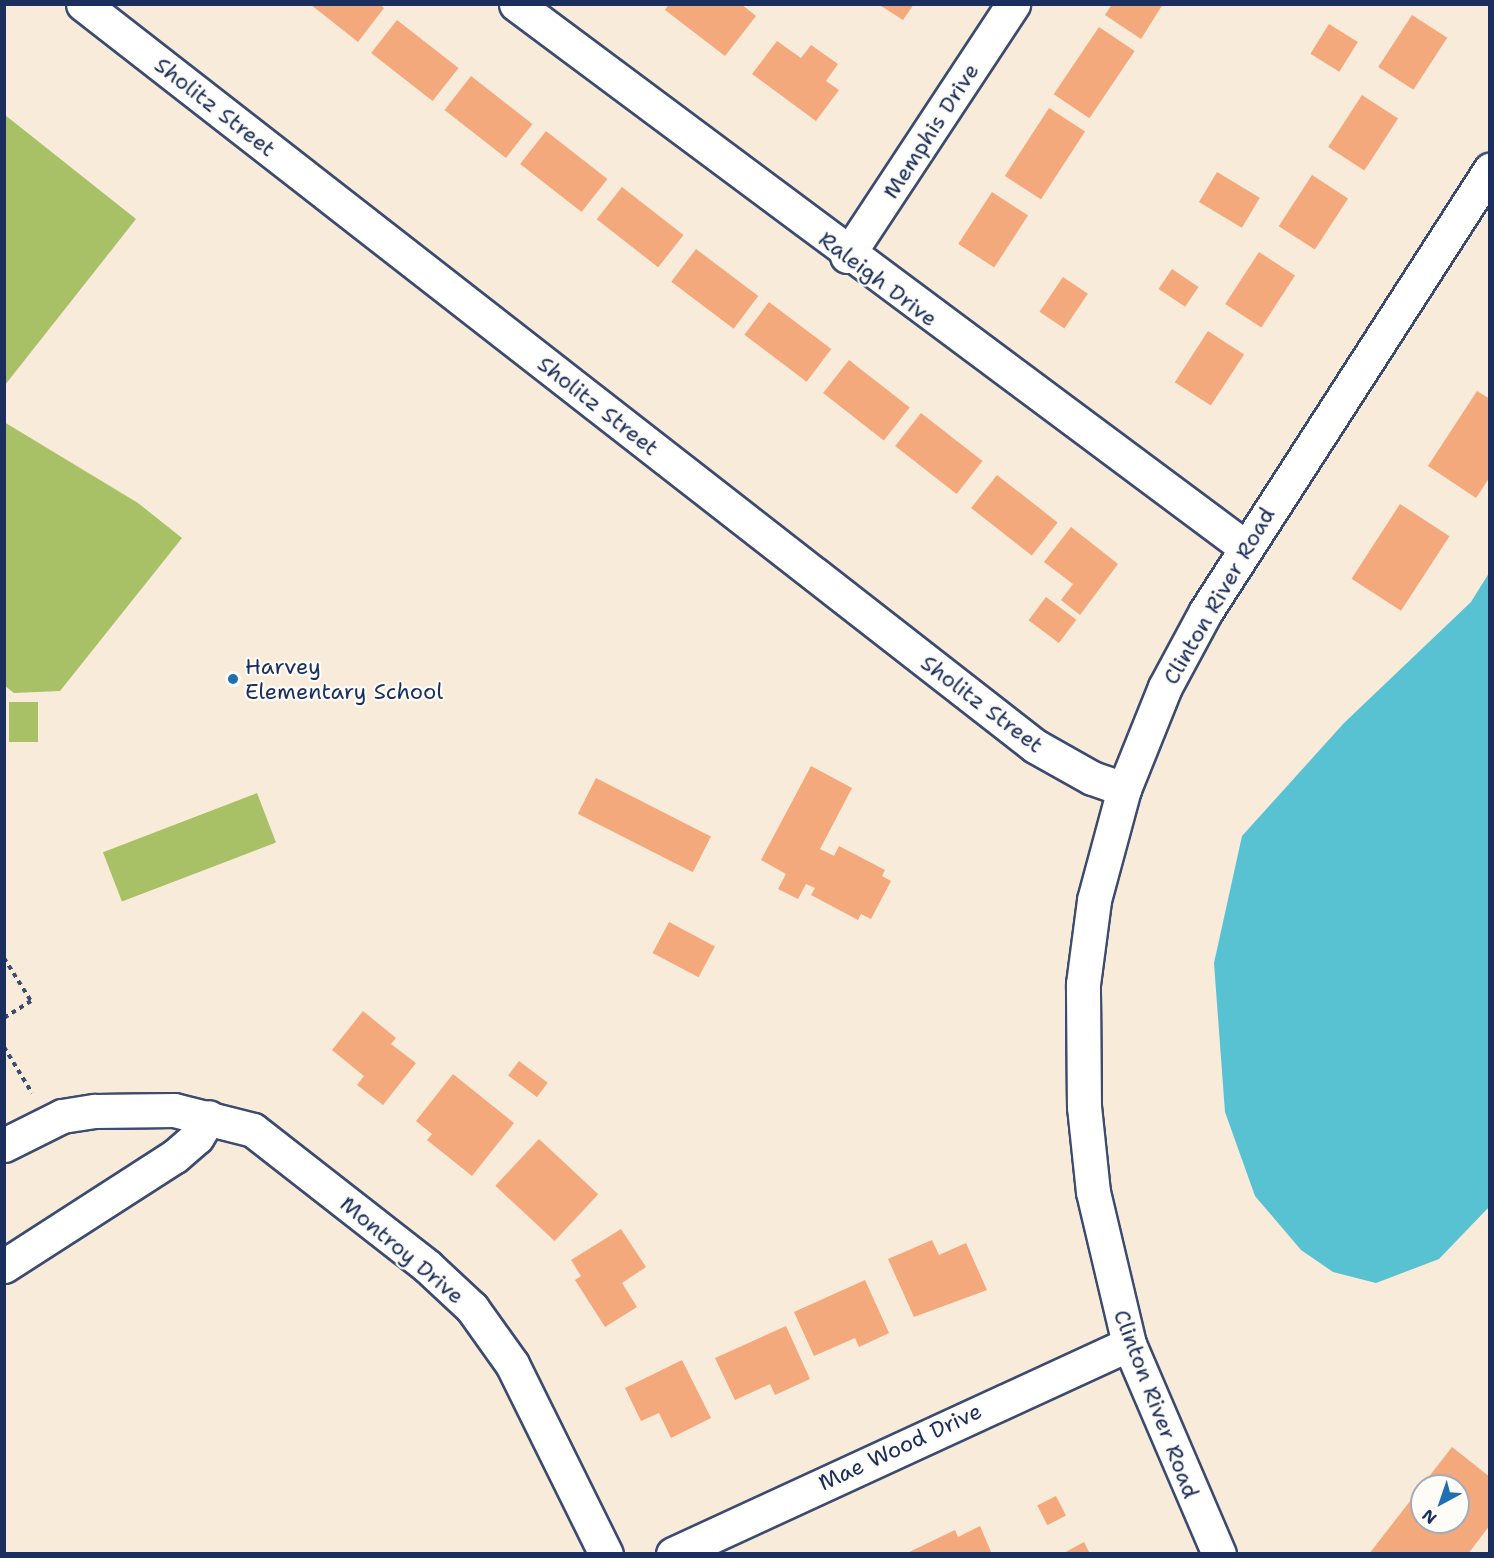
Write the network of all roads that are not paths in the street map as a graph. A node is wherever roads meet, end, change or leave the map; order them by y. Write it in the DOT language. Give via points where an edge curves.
graph roads {
  1 [pos="83,4"];
  2 [pos="516,4"];
  3 [pos="1012,4"];
  4 [pos="1490,171"];
  5 [pos="847,256"];
  6 [pos="1245,548"];
  7 [pos="1124,789"];
  8 [pos="209,1117"];
  9 [pos="4,1145"];
  10 [pos="4,1266"];
  11 [pos="1129,1344"];
  12 [pos="606,1554"];
  13 [pos="673,1554"];
  14 [pos="1219,1554"];
  1 -- 7 [label="street, Sholitz Street" via="1035,746 1092,778"];
  2 -- 5 [label="street, Raleigh Drive"];
  3 -- 5 [label="street, Memphis Drive"];
  4 -- 6 [label="street, Clinton River Road"];
  5 -- 6 [label="street, Raleigh Drive"];
  6 -- 7 [label="street, Clinton River Road" via="1165,687"];
  7 -- 11 [label="street, Clinton River Road" via="1094,900 1083,984 1083,1038 1092,1192"];
  8 -- 9 [label="street" via="174,1110 95,1111 62,1116"];
  8 -- 10 [label="street" via="197,1137 175,1156"];
  8 -- 12 [label="street, Montroy Drive" via="253,1130 427,1266 472,1308 512,1364"];
  11 -- 13 [label="street, Mae Wood Drive"];
  11 -- 14 [label="street, Clinton River Road"];
}
